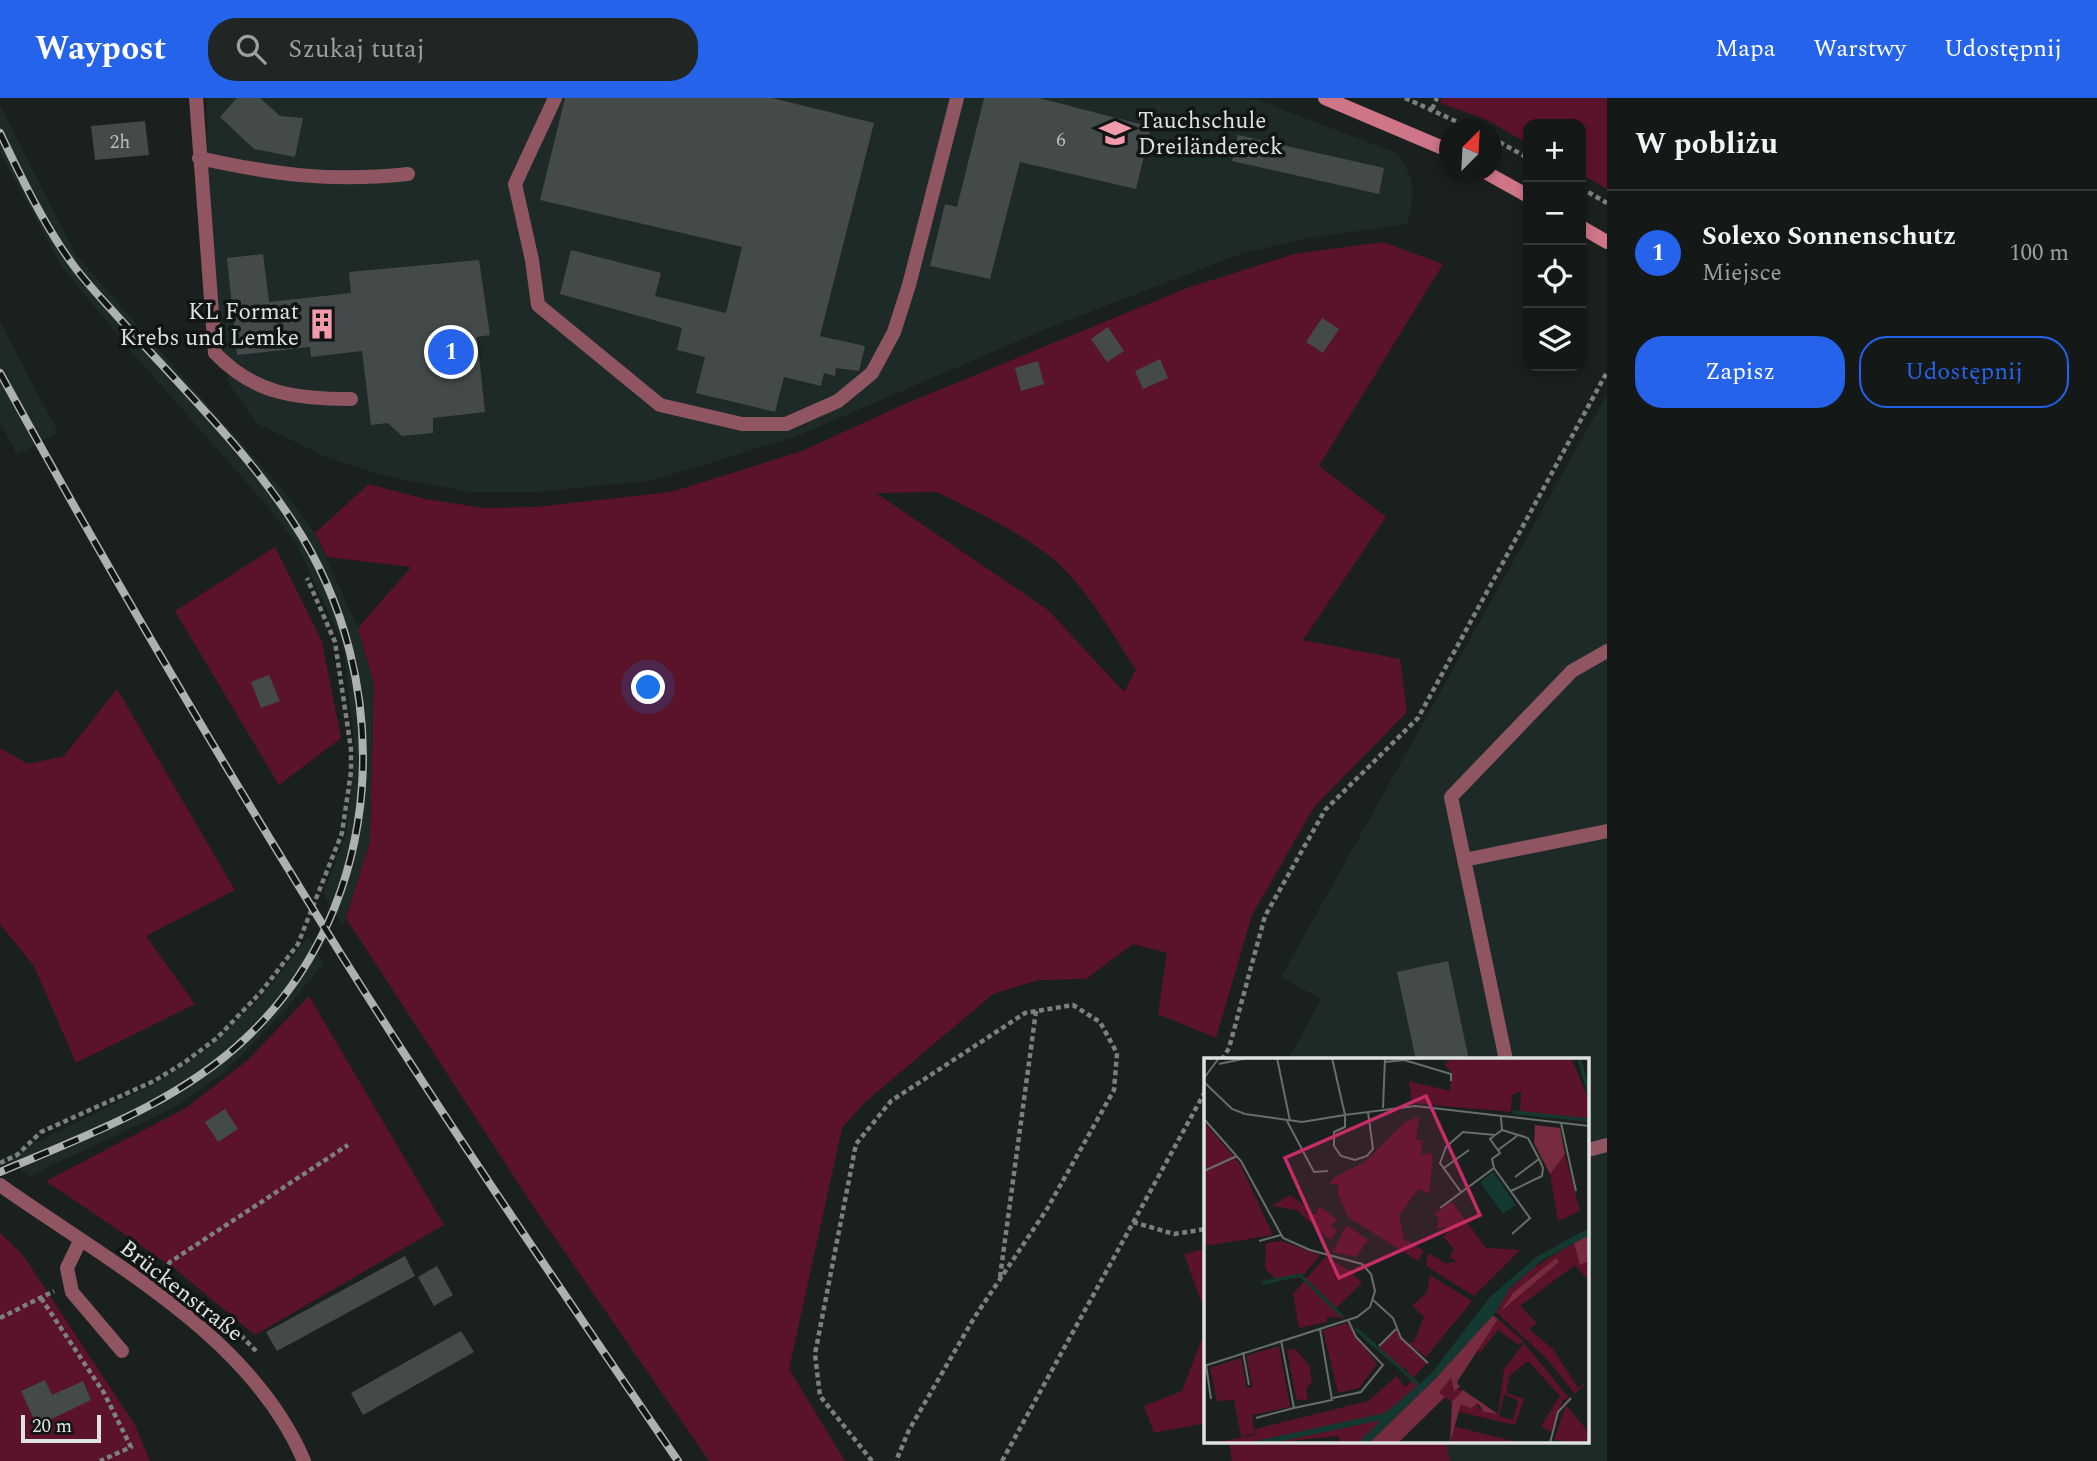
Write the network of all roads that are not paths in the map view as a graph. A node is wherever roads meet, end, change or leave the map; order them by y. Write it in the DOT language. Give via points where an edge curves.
graph roads {
  1 [pos="196,98"];
  2 [pos="555,98"];
  3 [pos="957,98"];
  4 [pos="1325,98"];
  5 [pos="1439,146"];
  6 [pos="199,158"];
  7 [pos="408,174"];
  8 [pos="1502,181"];
  9 [pos="1523,193"];
  10 [pos="1586,230"];
  11 [pos="1607,242"];
  12 [pos="351,400"];
  13 [pos="1607,651"];
  14 [pos="1607,831"];
  15 [pos="1464,860"];
  16 [pos="1506,1058"];
  17 [pos="1607,1145"];
  18 [pos="1590,1149"];
  19 [pos="0,1185"];
  20 [pos="80,1241"];
  21 [pos="122,1350"];
  22 [pos="304,1461"];
  1 -- 6 [label="street"];
  2 -- 3 [label="street" via="515,184 538,305 660,405 742,424 786,424 838,401 872,373 894,332"];
  4 -- 5 [label="main road"];
  6 -- 7 [label="street" via="273,174 353,180"];
  6 -- 12 [label="street" via="215,353 236,375 284,394"];
  8 -- 9 [label="main road"];
  10 -- 11 [label="main road"];
  13 -- 15 [label="street" via="1572,671 1451,797"];
  14 -- 15 [label="street"];
  15 -- 16 [label="street"];
  17 -- 18 [label="street"];
  19 -- 20 [label="street, Brückenstraße"];
  20 -- 21 [label="street" via="68,1268 72,1292"];
  20 -- 22 [label="street, Brückenstraße" via="224,1346 285,1421"];
}
